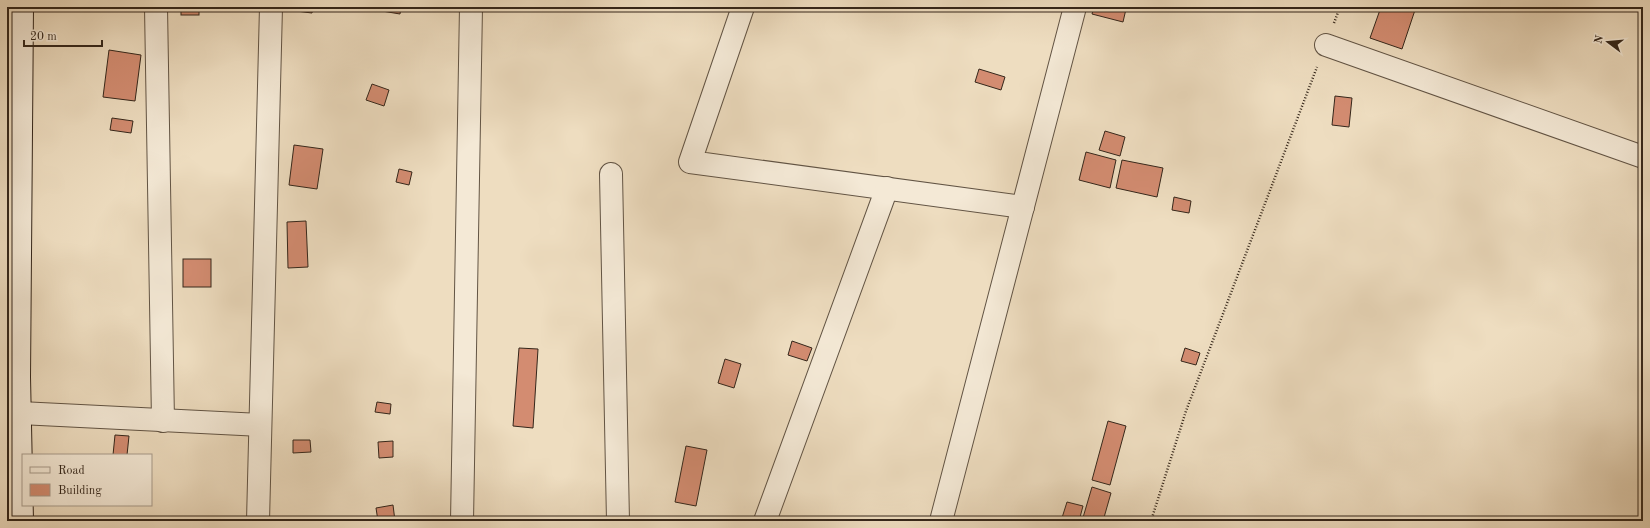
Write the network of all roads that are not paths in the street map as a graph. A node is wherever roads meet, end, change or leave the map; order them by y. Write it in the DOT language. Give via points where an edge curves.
graph roads {
  1 [pos="22,7"];
  2 [pos="156,7"];
  3 [pos="272,7"];
  4 [pos="471,7"];
  5 [pos="743,7"];
  6 [pos="1075,7"];
  7 [pos="1326,45"];
  8 [pos="1643,157"];
  9 [pos="611,174"];
  10 [pos="887,188"];
  11 [pos="1023,208"];
  12 [pos="13,376"];
  13 [pos="20,413"];
  14 [pos="163,421"];
  15 [pos="260,425"];
  16 [pos="22,521"];
  17 [pos="258,521"];
  18 [pos="462,521"];
  19 [pos="618,521"];
  20 [pos="765,521"];
  21 [pos="941,521"];
  1 -- 12 [label="street"];
  2 -- 14 [label="street"];
  3 -- 15 [label="street"];
  4 -- 18 [label="street"];
  5 -- 10 [label="street" via="690,162"];
  6 -- 11 [label="street"];
  7 -- 8 [label="street"];
  9 -- 19 [label="street"];
  10 -- 11 [label="street"];
  10 -- 20 [label="street"];
  11 -- 21 [label="street"];
  12 -- 13 [label="street"];
  13 -- 14 [label="street"];
  13 -- 16 [label="street"];
  14 -- 15 [label="street"];
  15 -- 17 [label="street"];
}
